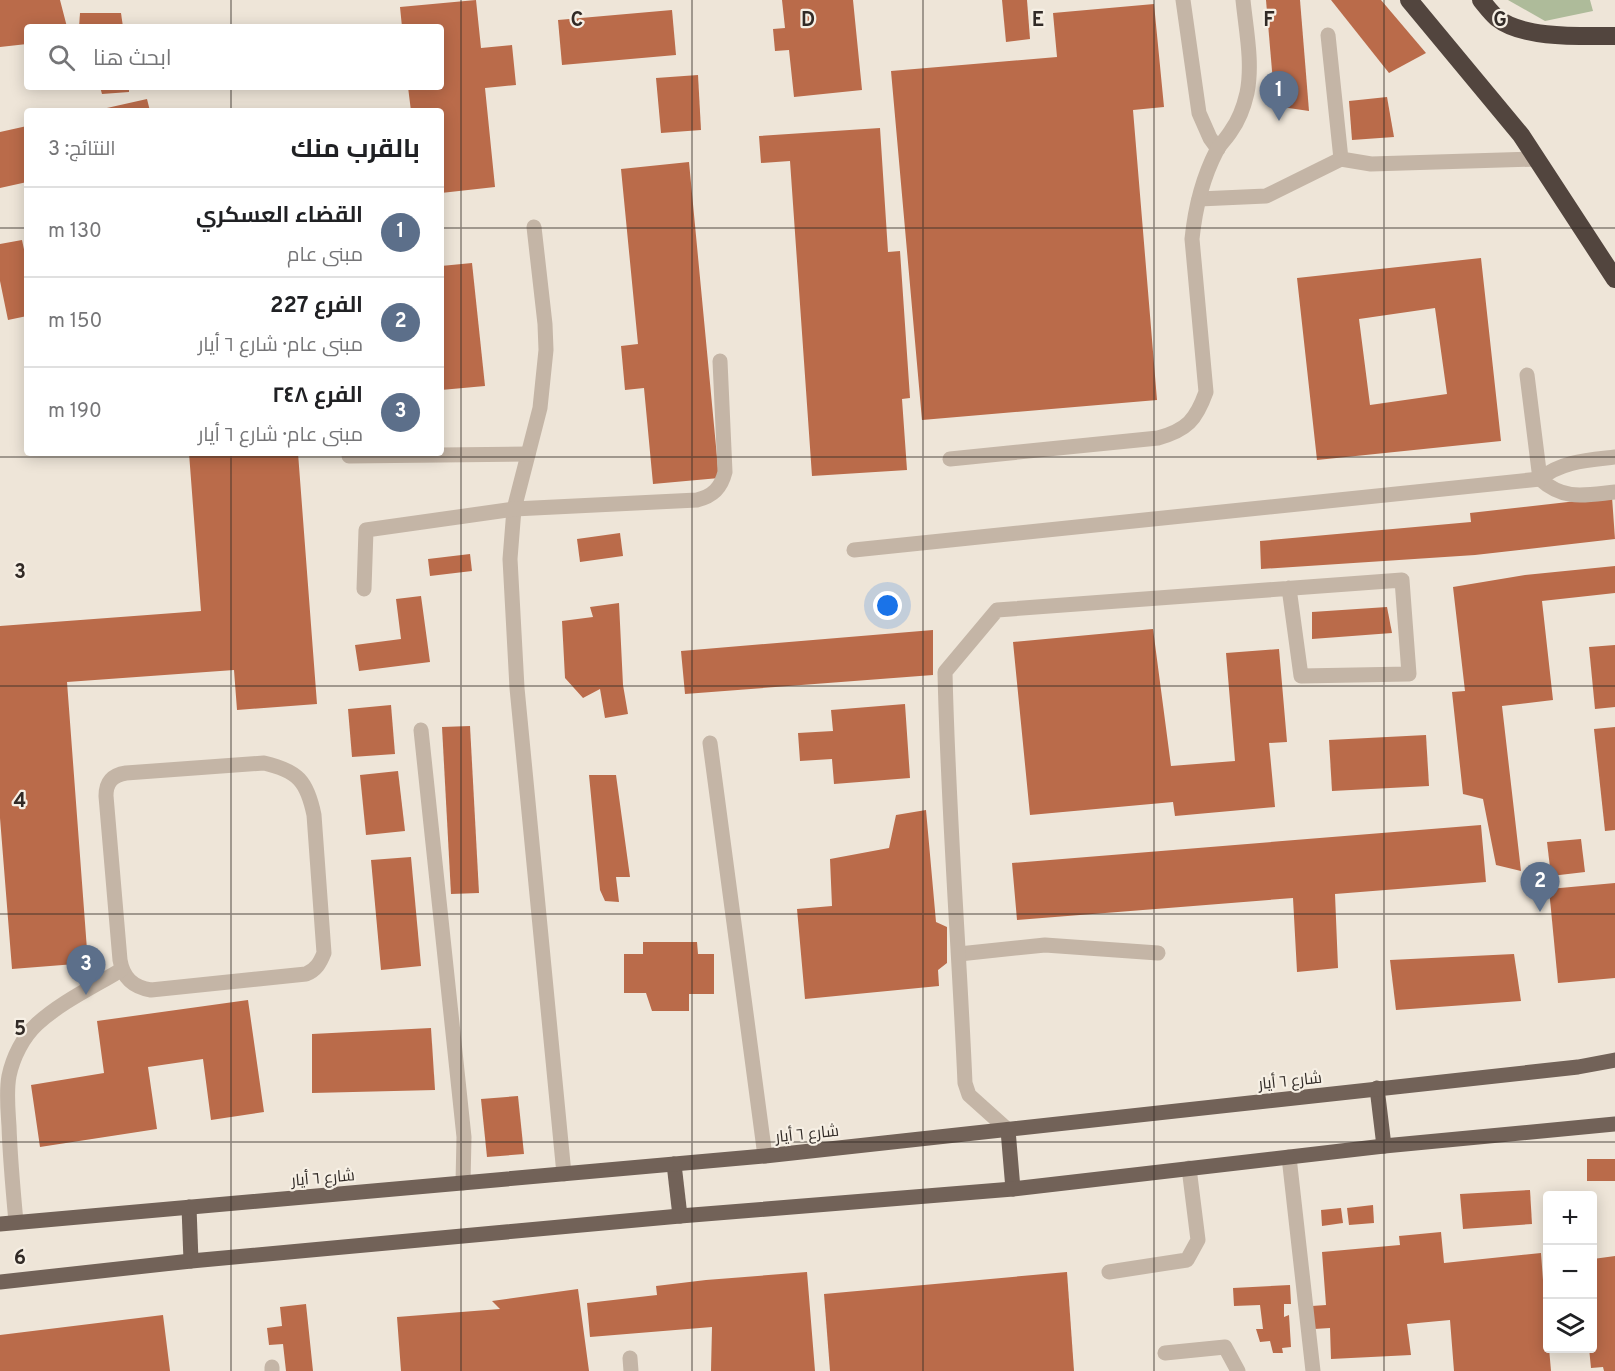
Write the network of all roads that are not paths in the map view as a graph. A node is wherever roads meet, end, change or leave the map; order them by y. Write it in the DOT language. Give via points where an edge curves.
graph roads {
  1 [pos="1183,0"];
  2 [pos="1243,0"];
  3 [pos="1409,0"];
  4 [pos="1481,0"];
  5 [pos="1328,35"];
  6 [pos="1615,36"];
  7 [pos="1218,149"];
  8 [pos="1341,159"];
  9 [pos="1537,159"];
  10 [pos="1198,200"];
  11 [pos="534,227"];
  12 [pos="1615,279"];
  13 [pos="720,361"];
  14 [pos="1527,375"];
  15 [pos="528,454"];
  16 [pos="444,455"];
  17 [pos="1615,457"];
  18 [pos="950,459"];
  19 [pos="1540,479"];
  20 [pos="1615,492"];
  21 [pos="514,509"];
  22 [pos="854,550"];
  23 [pos="1289,588"];
  24 [pos="364,589"];
  25 [pos="421,730"];
  26 [pos="710,743"];
  27 [pos="1158,953"];
  28 [pos="959,954"];
  29 [pos="121,970"];
  30 [pos="1615,1060"];
  31 [pos="1377,1088"];
  32 [pos="1615,1124"];
  33 [pos="1008,1130"];
  34 [pos="1384,1146"];
  35 [pos="765,1156"];
  36 [pos="1289,1157"];
  37 [pos="674,1164"];
  38 [pos="1189,1168"];
  39 [pos="564,1174"];
  40 [pos="463,1183"];
  41 [pos="1013,1189"];
  42 [pos="189,1207"];
  43 [pos="680,1216"];
  44 [pos="16,1222"];
  45 [pos="0,1224"];
  46 [pos="191,1261"];
  47 [pos="1109,1272"];
  48 [pos="0,1282"];
  49 [pos="1165,1353"];
  50 [pos="1238,1371"];
  51 [pos="1313,1371"];
  1 -- 7 [label="lane" via="1199,113"];
  2 -- 7 [label="lane" via="1247,92 1241,113"];
  3 -- 9 [label="highway"];
  4 -- 6 [label="highway" via="1498,18 1524,30 1554,35"];
  5 -- 8 [label="lane"];
  7 -- 10 [label="lane"];
  8 -- 9 [label="lane" via="1371,164"];
  8 -- 10 [label="lane" via="1266,196"];
  9 -- 12 [label="highway"];
  10 -- 18 [label="lane" via="1192,239 1206,392 1190,423 1158,438"];
  11 -- 15 [label="lane" via="546,350 540,408"];
  13 -- 21 [label="lane" via="725,472 716,492 697,500"];
  14 -- 19 [label="lane"];
  15 -- 16 [label="lane"];
  15 -- 21 [label="lane"];
  17 -- 19 [label="lane" via="1564,465"];
  19 -- 20 [label="lane" via="1568,495"];
  19 -- 22 [label="lane"];
  21 -- 24 [label="lane" via="366,530"];
  21 -- 39 [label="lane" via="510,559 517,688"];
  23 -- 23 [label="lane" via="1402,580 1409,674 1302,676"];
  23 -- 28 [label="lane" via="997,610 945,672"];
  25 -- 40 [label="lane" via="464,1137"];
  26 -- 35 [label="lane"];
  27 -- 28 [label="lane" via="1045,945"];
  28 -- 33 [label="lane" via="965,1083 969,1095"];
  29 -- 29 [label="lane" via="133,984 151,990 306,974 315,969 324,953 314,815 310,796 300,779 284,767 264,763 113,777 106,796"];
  29 -- 44 [label="lane" via="50,1013 22,1042 15,1058 7,1093"];
  30 -- 31 [label="main road, شارع ٦ أيار"];
  31 -- 33 [label="main road, شارع ٦ أيار"];
  31 -- 34 [label="main road"];
  32 -- 34 [label="main road"];
  33 -- 35 [label="main road, شارع ٦ أيار"];
  33 -- 41 [label="main road"];
  34 -- 36 [label="main road"];
  35 -- 37 [label="main road, شارع ٦ أيار"];
  36 -- 38 [label="main road"];
  36 -- 51 [label="lane"];
  37 -- 39 [label="main road, شارع ٦ أيار"];
  37 -- 43 [label="main road"];
  38 -- 41 [label="main road"];
  38 -- 47 [label="lane" via="1198,1240 1187,1260"];
  39 -- 40 [label="main road, شارع ٦ أيار"];
  40 -- 42 [label="main road, شارع ٦ أيار"];
  41 -- 43 [label="main road"];
  42 -- 44 [label="main road, شارع ٦ أيار"];
  42 -- 46 [label="main road"];
  43 -- 46 [label="main road"];
  44 -- 45 [label="main road, شارع ٦ أيار"];
  46 -- 48 [label="main road"];
  49 -- 50 [label="lane" via="1225,1347"];
}
